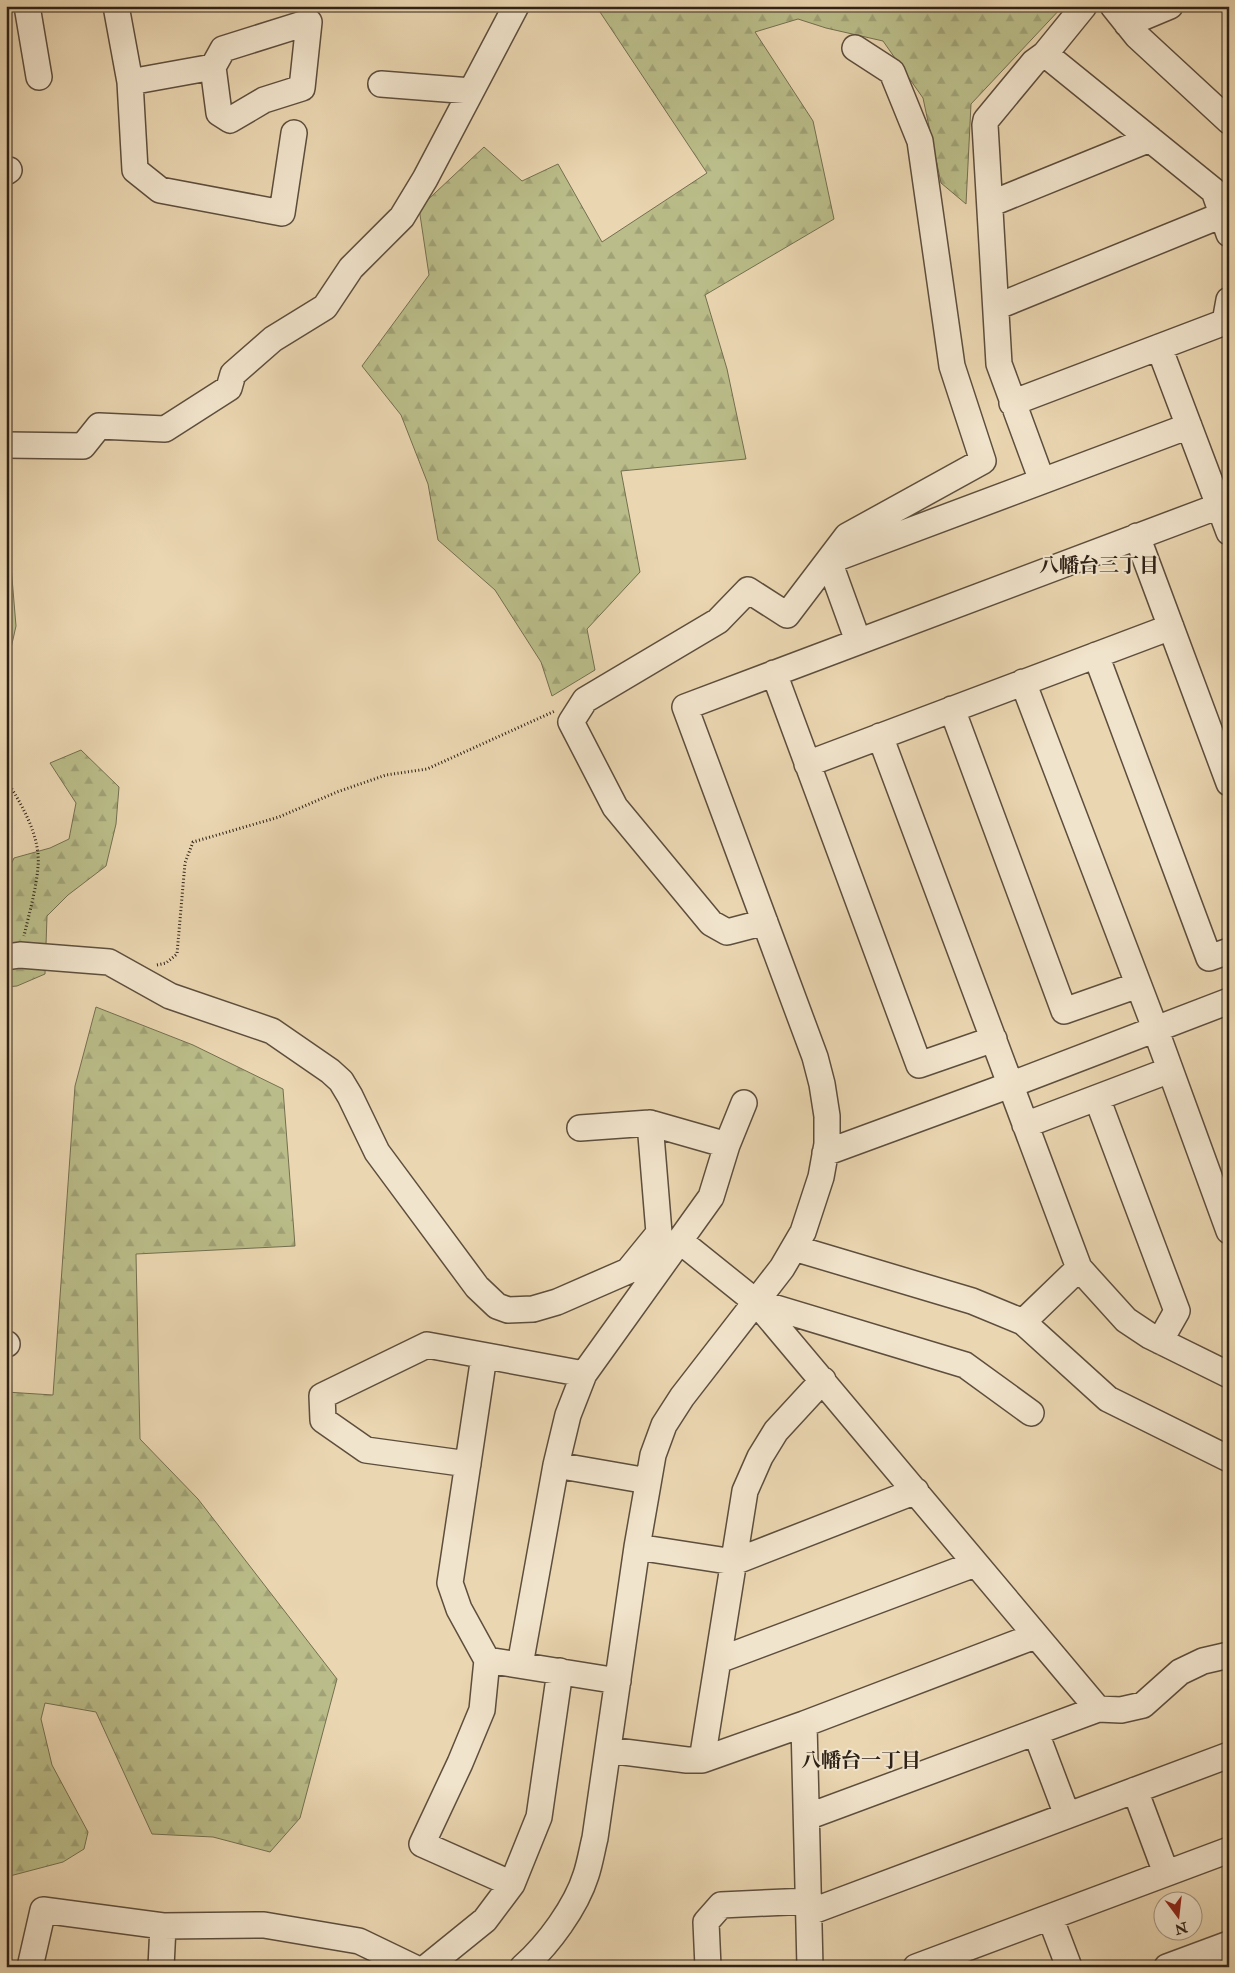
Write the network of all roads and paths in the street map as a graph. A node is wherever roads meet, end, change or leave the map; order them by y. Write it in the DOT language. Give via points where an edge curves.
graph roads {
  1 [pos="27,6"];
  2 [pos="116,6"];
  3 [pos="516,6"];
  4 [pos="1084,6"];
  5 [pos="1170,6"];
  6 [pos="1120,15"];
  7 [pos="855,48"];
  8 [pos="1045,54"];
  9 [pos="213,67"];
  10 [pos="39,77"];
  11 [pos="130,82"];
  12 [pos="381,84"];
  13 [pos="472,90"];
  14 [pos="1229,121"];
  15 [pos="294,133"];
  16 [pos="1150,139"];
  17 [pos="990,204"];
  18 [pos="1226,225"];
  19 [pos="1229,300"];
  20 [pos="996,307"];
  21 [pos="1159,347"];
  22 [pos="1012,403"];
  23 [pos="1189,426"];
  24 [pos="6,445"];
  25 [pos="1042,481"];
  26 [pos="1225,520"];
  27 [pos="1137,536"];
  28 [pos="830,561"];
  29 [pos="1171,627"];
  30 [pos="858,642"];
  31 [pos="1096,654"];
  32 [pos="774,673"];
  33 [pos="1023,682"];
  34 [pos="952,709"];
  35 [pos="571,722"];
  36 [pos="880,736"];
  37 [pos="807,764"];
  38 [pos="6,780"];
  39 [pos="1229,783"];
  40 [pos="765,922"];
  41 [pos="1229,951"];
  42 [pos="13,956"];
  43 [pos="126,972"];
  44 [pos="1138,984"];
  45 [pos="1229,1001"];
  46 [pos="1155,1028"];
  47 [pos="994,1039"];
  48 [pos="1170,1070"];
  49 [pos="1010,1085"];
  50 [pos="1097,1098"];
  51 [pos="744,1103"];
  52 [pos="650,1124"];
  53 [pos="1026,1124"];
  54 [pos="580,1128"];
  55 [pos="727,1145"];
  56 [pos="825,1152"];
  57 [pos="1229,1231"];
  58 [pos="680,1241"];
  59 [pos="794,1248"];
  60 [pos="1080,1268"];
  61 [pos="756,1302"];
  62 [pos="1023,1322"];
  63 [pos="1160,1341"];
  64 [pos="484,1356"];
  65 [pos="584,1374"];
  66 [pos="1229,1375"];
  67 [pos="823,1380"];
  68 [pos="1031,1414"];
  69 [pos="1225,1450"];
  70 [pos="468,1464"];
  71 [pos="556,1465"];
  72 [pos="648,1481"];
  73 [pos="916,1491"];
  74 [pos="637,1547"];
  75 [pos="734,1562"];
  76 [pos="975,1564"];
  77 [pos="1035,1636"];
  78 [pos="1229,1655"];
  79 [pos="487,1660"];
  80 [pos="719,1660"];
  81 [pos="520,1665"];
  82 [pos="560,1671"];
  83 [pos="618,1680"];
  84 [pos="1098,1709"];
  85 [pos="804,1724"];
  86 [pos="1036,1733"];
  87 [pos="608,1750"];
  88 [pos="1229,1755"];
  89 [pos="702,1760"];
  90 [pos="1135,1790"];
  91 [pos="1067,1815"];
  92 [pos="807,1817"];
  93 [pos="1229,1850"];
  94 [pos="1166,1873"];
  95 [pos="512,1884"];
  96 [pos="809,1906"];
  97 [pos="1050,1917"];
  98 [pos="163,1926"];
  99 [pos="1229,1944"];
  100 [pos="30,1967"];
  101 [pos="161,1967"];
  102 [pos="413,1967"];
  103 [pos="427,1967"];
  104 [pos="523,1967"];
  105 [pos="708,1967"];
  106 [pos="810,1967"];
  107 [pos="916,1967"];
  108 [pos="1070,1967"];
  109 [pos="1167,1967"];
  1 -- 10 [label="street"];
  2 -- 11 [label="street"];
  3 -- 13 [label="street"];
  4 -- 8 [label="street"];
  5 -- 6 [label="street"];
  6 -- 14 [label="street" via="1137,36"];
  7 -- 28 [label="street" via="892,72 920,141 952,366 983,461 847,536"];
  8 -- 16 [label="street"];
  8 -- 17 [label="street" via="1034,62 986,120"];
  9 -- 9 [label="street" via="223,49 309,22 302,88 264,100 230,120 219,113"];
  9 -- 11 [label="street"];
  11 -- 15 [label="street" via="136,170 160,190 282,212"];
  12 -- 13 [label="street"];
  13 -- 24 [label="street" via="402,217 351,268 325,307 273,339 233,374 229,388 165,429 99,426 83,446"];
  16 -- 17 [label="street"];
  16 -- 18 [label="street" via="1214,190"];
  17 -- 20 [label="street"];
  18 -- 20 [label="street"];
  19 -- 21 [label="street" via="1225,322"];
  20 -- 22 [label="street" via="999,364"];
  21 -- 22 [label="street"];
  21 -- 23 [label="street"];
  22 -- 25 [label="street"];
  23 -- 25 [label="street"];
  23 -- 26 [label="street"];
  25 -- 28 [label="street"];
  26 -- 27 [label="street"];
  27 -- 29 [label="street"];
  27 -- 30 [label="street"];
  28 -- 30 [label="street"];
  28 -- 35 [label="street" via="787,615 748,590 718,621 585,700"];
  29 -- 31 [label="street"];
  29 -- 39 [label="street"];
  30 -- 32 [label="street"];
  31 -- 33 [label="street"];
  31 -- 41 [label="street" via="1209,958"];
  32 -- 37 [label="street"];
  32 -- 40 [label="street" via="685,707"];
  33 -- 34 [label="street"];
  33 -- 44 [label="street"];
  34 -- 36 [label="street"];
  34 -- 44 [label="street" via="1064,1011"];
  35 -- 40 [label="street" via="615,807 711,923 726,932"];
  35 -- 43 [label="path" via="556,711 427,769 386,775 279,817 193,842 185,863 177,954 166,963"];
  36 -- 37 [label="street"];
  36 -- 47 [label="street"];
  37 -- 47 [label="street" via="919,1065"];
  38 -- 42 [label="path" via="27,816 38,852 38,866"];
  40 -- 56 [label="street" via="820,1075 827,1116"];
  42 -- 43 [label="street" via="109,962"];
  43 -- 52 [label="street" via="170,996 272,1031 330,1071 350,1096 378,1152 477,1287 497,1306 508,1310 533,1309 556,1302 628,1271 659,1233"];
  44 -- 46 [label="street"];
  45 -- 46 [label="street"];
  46 -- 48 [label="street"];
  46 -- 49 [label="street"];
  47 -- 49 [label="street"];
  48 -- 50 [label="street"];
  48 -- 57 [label="street"];
  49 -- 53 [label="street"];
  49 -- 56 [label="street"];
  50 -- 53 [label="street"];
  50 -- 63 [label="street" via="1176,1311"];
  51 -- 55 [label="street"];
  52 -- 54 [label="street"];
  52 -- 55 [label="street"];
  53 -- 60 [label="street"];
  55 -- 58 [label="street" via="711,1197"];
  56 -- 59 [label="street" via="821,1177"];
  58 -- 61 [label="street"];
  58 -- 65 [label="street"];
  59 -- 61 [label="street"];
  59 -- 62 [label="street" via="972,1301"];
  60 -- 62 [label="street"];
  60 -- 63 [label="street" via="1126,1320"];
  61 -- 67 [label="street"];
  61 -- 68 [label="street" via="965,1366"];
  61 -- 72 [label="street" via="664,1425 652,1455"];
  62 -- 69 [label="street" via="1108,1399"];
  63 -- 66 [label="street"];
  64 -- 65 [label="street"];
  64 -- 70 [label="street"];
  64 -- 70 [label="street" via="427,1345 322,1396 323,1420 366,1450"];
  65 -- 71 [label="street" via="568,1415"];
  67 -- 73 [label="street"];
  67 -- 75 [label="street" via="776,1431 760,1457 745,1491"];
  70 -- 79 [label="street" via="450,1583 459,1609"];
  71 -- 72 [label="street"];
  71 -- 81 [label="street"];
  72 -- 74 [label="street"];
  73 -- 75 [label="street"];
  73 -- 76 [label="street"];
  74 -- 75 [label="street"];
  74 -- 83 [label="street"];
  75 -- 80 [label="street"];
  76 -- 77 [label="street"];
  76 -- 80 [label="street"];
  77 -- 84 [label="street"];
  77 -- 85 [label="street"];
  78 -- 84 [label="street" via="1203,1661 1180,1672 1143,1705 1120,1710"];
  79 -- 81 [label="street"];
  79 -- 95 [label="street" via="482,1710 422,1844"];
  80 -- 89 [label="street"];
  81 -- 82 [label="street"];
  82 -- 83 [label="street"];
  82 -- 95 [label="street" via="539,1818"];
  83 -- 87 [label="street"];
  84 -- 86 [label="street"];
  85 -- 89 [label="street"];
  85 -- 92 [label="street"];
  86 -- 91 [label="street"];
  86 -- 92 [label="street"];
  87 -- 89 [label="street"];
  87 -- 104 [label="street" via="586,1876 552,1936"];
  88 -- 90 [label="street"];
  90 -- 91 [label="street"];
  90 -- 94 [label="street"];
  91 -- 96 [label="street"];
  92 -- 96 [label="street"];
  93 -- 94 [label="street"];
  94 -- 97 [label="street"];
  95 -- 103 [label="street" via="485,1920"];
  96 -- 105 [label="street" via="721,1905 706,1922"];
  96 -- 106 [label="street"];
  97 -- 107 [label="street"];
  97 -- 108 [label="street"];
  98 -- 100 [label="street" via="43,1910"];
  98 -- 101 [label="street"];
  98 -- 102 [label="street" via="264,1925 359,1941"];
  99 -- 109 [label="street"];
}
